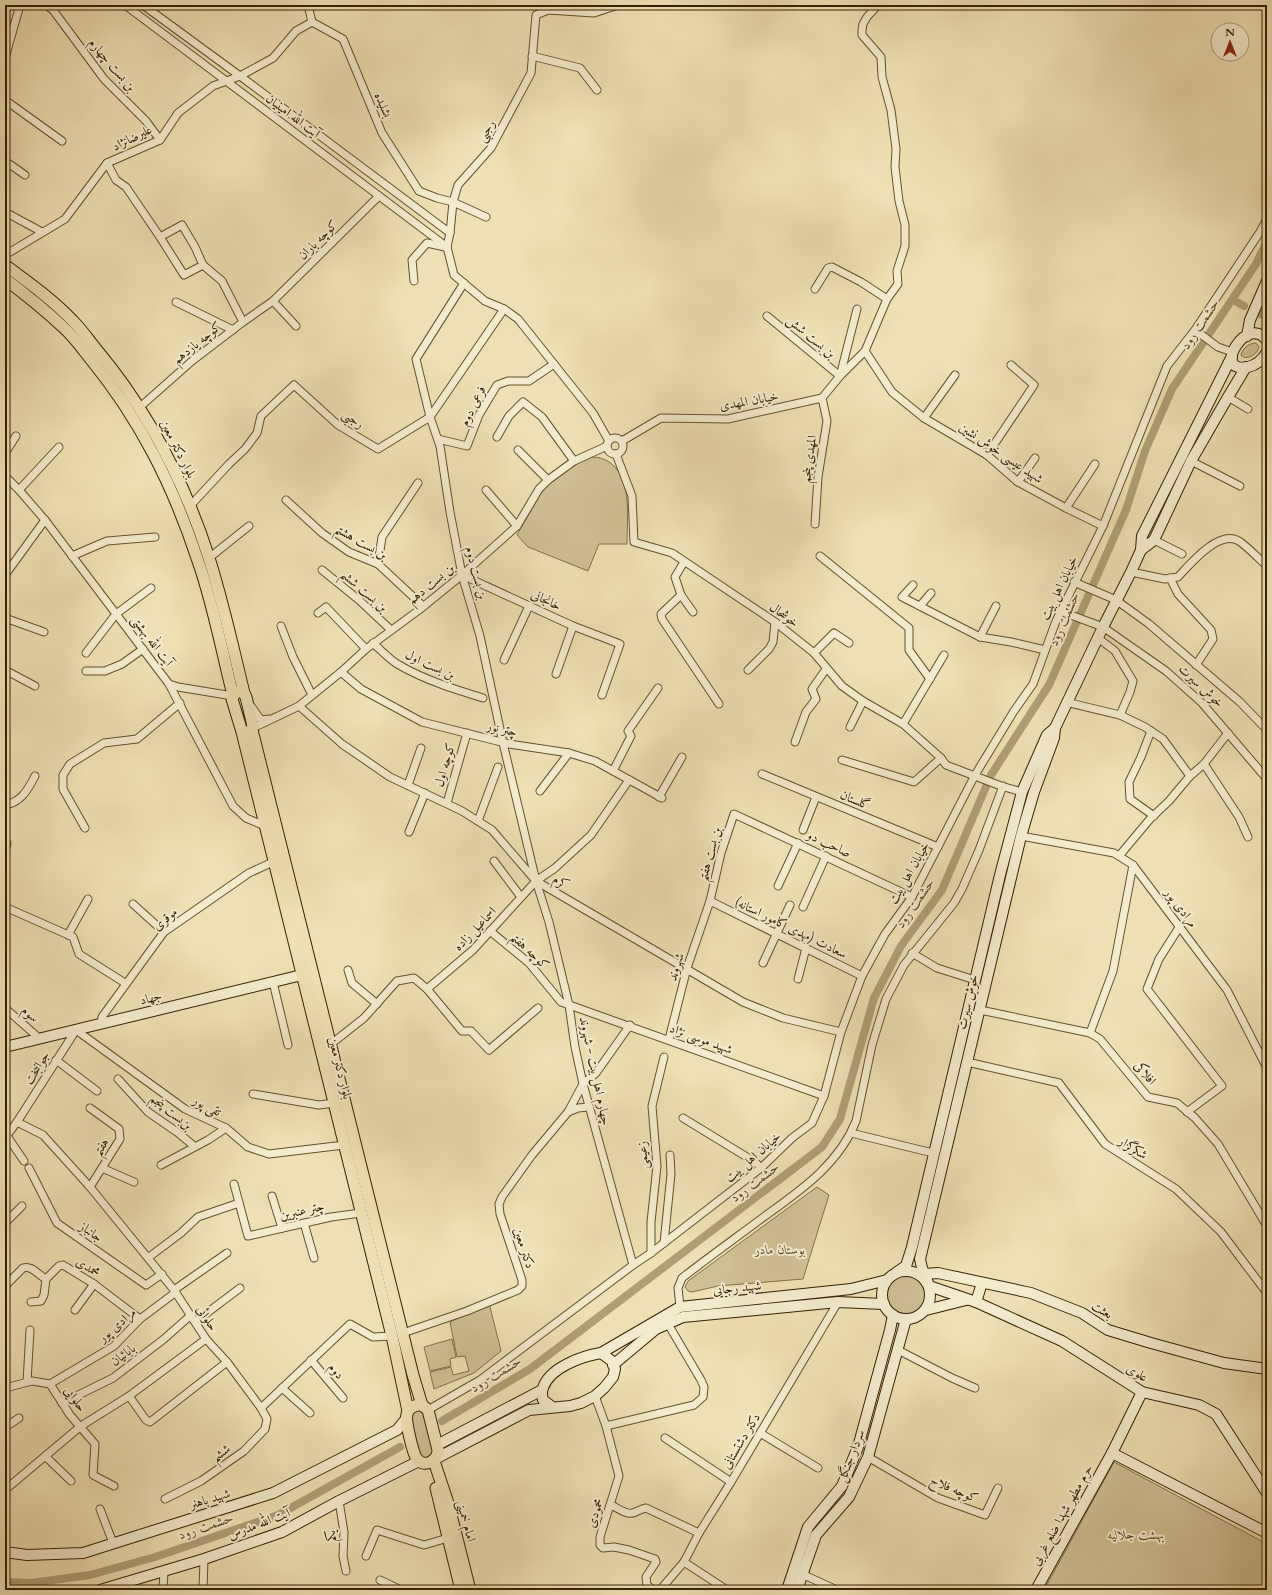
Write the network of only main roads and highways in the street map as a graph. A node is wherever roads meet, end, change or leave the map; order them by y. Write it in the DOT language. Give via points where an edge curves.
graph roads {
  1 [pos="5,265"];
  2 [pos="5,280"];
  3 [pos="1267,281"];
  4 [pos="1247,336"];
  5 [pos="1265,336"];
  6 [pos="1267,352"];
  7 [pos="1232,354"];
  8 [pos="1246,367"];
  9 [pos="1141,550"];
  10 [pos="239,696"];
  11 [pos="1055,728"];
  12 [pos="249,730"];
  13 [pos="308,974"];
  14 [pos="5,1047"];
  15 [pos="920,1210"];
  16 [pos="932,1213"];
  17 [pos="897,1272"];
  18 [pos="887,1280"];
  19 [pos="927,1281"];
  20 [pos="982,1283"];
  21 [pos="971,1301"];
  22 [pos="884,1304"];
  23 [pos="926,1310"];
  24 [pos="893,1315"];
  25 [pos="906,1319"];
  26 [pos="601,1353"];
  27 [pos="613,1365"];
  28 [pos="1267,1369"];
  29 [pos="542,1390"];
  30 [pos="1142,1392"];
  31 [pos="551,1406"];
  32 [pos="425,1408"];
  33 [pos="407,1415"];
  34 [pos="437,1445"];
  35 [pos="1112,1453"];
  36 [pos="430,1461"];
  37 [pos="1267,1493"];
  38 [pos="1267,1533"];
  39 [pos="5,1552"];
  40 [pos="100,1590"];
  41 [pos="462,1590"];
  42 [pos="470,1590"];
  43 [pos="787,1590"];
  44 [pos="797,1590"];
  45 [pos="1036,1590"];
  1 -- 10 [label="main road, بلوار دکتر معین" via="73,321 113,369 140,407 166,451 209,558"];
  2 -- 10 [label="main road, بلوار دکتر معین" via="65,328 128,409 156,456 199,562"];
  3 -- 4 [label="main road" via="1250,320"];
  4 -- 5 [label="main road"];
  4 -- 7 [label="main road, خوش سیرت" via="1237,344"];
  6 -- 8 [label="main road" via="1258,362"];
  7 -- 8 [label="main road" via="1236,365"];
  7 -- 9 [label="main road, خوش سیرت" via="1142,536"];
  8 -- 9 [label="main road, خوش سیرت" via="1191,460 1154,540"];
  9 -- 11 [label="main road, خوش سیرت"];
  10 -- 12 [label="main road"];
  10 -- 12 [label="main road" via="232,699 238,721"];
  11 -- 15 [label="main road, خوش سیرت" via="1046,735 1022,792"];
  11 -- 16 [label="main road, خوش سیرت" via="1054,738 1021,836"];
  12 -- 13 [label="main road, بلوار دکتر معین"];
  12 -- 13 [label="main road, بلوار دکتر معین" via="273,862"];
  13 -- 14 [label="main road, جهاد"];
  13 -- 32 [label="main road, بلوار دکتر معین" via="331,1044 403,1333"];
  13 -- 33 [label="main road, بلوار دکتر معین" via="334,1103 401,1375"];
  15 -- 16 [label="main road"];
  15 -- 17 [label="main road, خوش سیرت" via="906,1266"];
  16 -- 19 [label="main road, خوش سیرت" via="920,1259"];
  17 -- 18 [label="main road"];
  17 -- 19 [label="main road" via="916,1272"];
  18 -- 22 [label="main road" via="882,1292"];
  18 -- 26 [label="main road, شهید رجایی" via="851,1289 680,1307"];
  19 -- 20 [label="main road, بعثت" via="938,1273"];
  19 -- 21 [label="main road, علوی"];
  19 -- 23 [label="main road" via="931,1298"];
  20 -- 21 [label="main road"];
  20 -- 28 [label="main road, بعثت" via="1031,1293 1082,1313 1108,1330 1151,1343 1224,1363"];
  21 -- 23 [label="main road"];
  21 -- 30 [label="main road, علوی" via="1062,1340"];
  22 -- 24 [label="main road"];
  22 -- 27 [label="main road, شهید رجایی" via="838,1302 683,1317 656,1329"];
  23 -- 25 [label="main road" via="916,1318"];
  24 -- 25 [label="main road"];
  24 -- 43 [label="main road" via="858,1447 842,1486 808,1527"];
  25 -- 44 [label="main road, سردار جنگل" via="868,1457 849,1497 816,1535"];
  26 -- 27 [label="main road" via="612,1361"];
  26 -- 29 [label="main road, شهید رجایی" via="574,1360 561,1368 546,1382"];
  27 -- 31 [label="main road" via="613,1377 595,1396 576,1404"];
  29 -- 31 [label="main road" via="543,1400"];
  29 -- 34 [label="main road"];
  30 -- 35 [label="main road, حرم مطهر شهدا ضلع غربی"];
  30 -- 37 [label="main road, علوی" via="1199,1405 1216,1414"];
  31 -- 36 [label="main road" via="529,1410"];
  32 -- 33 [label="main road" via="414,1406"];
  32 -- 34 [label="main road, بلوار دکتر معین"];
  33 -- 36 [label="main road, بلوار دکتر معین" via="415,1455"];
  33 -- 39 [label="main road, شهید باهنر" via="397,1430 273,1493 83,1553 27,1555"];
  34 -- 36 [label="main road, بلوار دکتر معین" via="438,1454"];
  35 -- 38 [label="main road"];
  35 -- 45 [label="main road, حرم مطهر شهدا ضلع غربی"];
  36 -- 40 [label="main road, آیت الله مدرس" via="339,1501 282,1532 204,1559"];
  36 -- 41 [label="main road, امام خمینی"];
  36 -- 42 [label="main road, امام خمینی" via="448,1503"];
}
